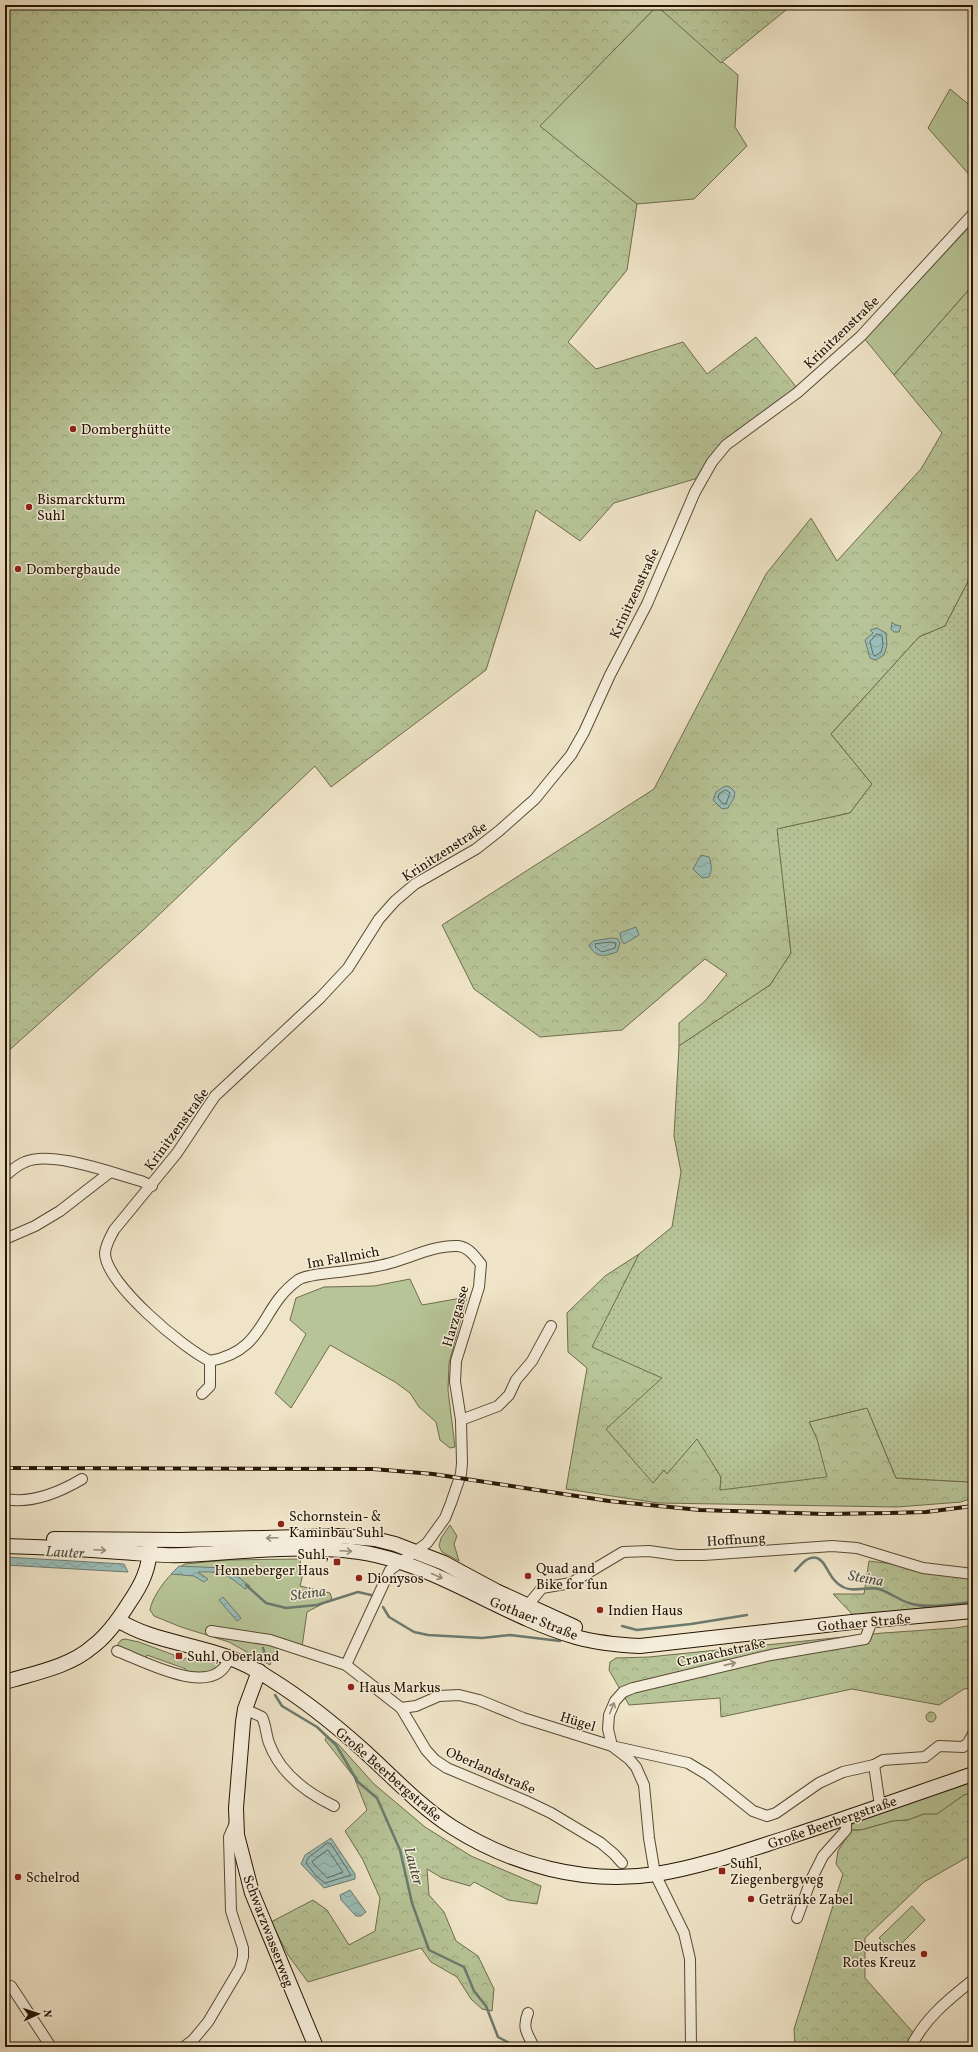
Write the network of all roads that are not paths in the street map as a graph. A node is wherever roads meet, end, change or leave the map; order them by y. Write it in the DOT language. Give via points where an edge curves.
graph roads {
  1 [pos="973,214"];
  2 [pos="109,1173"];
  3 [pos="5,1176"];
  4 [pos="152,1186"];
  5 [pos="5,1239"];
  6 [pos="444,1247"];
  7 [pos="551,1326"];
  8 [pos="210,1361"];
  9 [pos="202,1394"];
  10 [pos="461,1420"];
  11 [pos="82,1479"];
  12 [pos="5,1499"];
  13 [pos="5,1539"];
  14 [pos="5,1546"];
  15 [pos="150,1547"];
  16 [pos="417,1552"];
  17 [pos="401,1562"];
  18 [pos="973,1574"];
  19 [pos="523,1611"];
  20 [pos="973,1611"];
  21 [pos="118,1620"];
  22 [pos="872,1621"];
  23 [pos="211,1631"];
  24 [pos="117,1651"];
  25 [pos="229,1658"];
  26 [pos="346,1665"];
  27 [pos="259,1671"];
  28 [pos="5,1682"];
  29 [pos="401,1708"];
  30 [pos="245,1709"];
  31 [pos="973,1734"];
  32 [pos="612,1746"];
  33 [pos="874,1765"];
  34 [pos="973,1774"];
  35 [pos="334,1806"];
  36 [pos="880,1806"];
  37 [pos="846,1818"];
  38 [pos="236,1821"];
  39 [pos="622,1863"];
  40 [pos="655,1874"];
  41 [pos="797,1918"];
  42 [pos="973,1980"];
  43 [pos="12,1986"];
  44 [pos="528,2013"];
  45 [pos="51,2047"];
  46 [pos="184,2047"];
  47 [pos="316,2047"];
  48 [pos="534,2047"];
  49 [pos="691,2047"];
  50 [pos="911,2047"];
  1 -- 4 [label="street, Krinitzenstraße" via="861,336 797,393 726,445 712,462 695,492 647,604 584,732 571,755 535,799 476,849 415,884 395,901 348,968 320,998 215,1096"];
  2 -- 3 [label="street" via="54,1158 25,1161"];
  2 -- 4 [label="street"];
  2 -- 5 [label="street" via="60,1211 35,1226"];
  4 -- 8 [label="street, Krinitzenstraße" via="114,1230 105,1254 110,1268 143,1311 198,1356"];
  6 -- 8 [label="street, Im Fallmich" via="370,1268 300,1279 286,1290 253,1339 235,1353"];
  6 -- 10 [label="street, Harzgasse" via="460,1246 472,1253 481,1264 479,1287 456,1361 455,1382"];
  7 -- 10 [label="street" via="509,1395 498,1406"];
  8 -- 9 [label="street" via="210,1386"];
  10 -- 16 [label="street, Harzgasse" via="461,1474 445,1518 436,1533"];
  11 -- 12 [label="street" via="59,1491 42,1496 23,1500"];
  13 -- 15 [label="main road"];
  14 -- 15 [label="main road, one-way"];
  16 -- 15 [label="main road, one-way" via="375,1539 339,1536"];
  15 -- 17 [label="main road, Gothaer Straße, one-way" via="181,1555 224,1551 330,1550 355,1552"];
  15 -- 21 [label="main road" via="145,1579"];
  16 -- 17 [label="street, Harzgasse"];
  16 -- 19 [label="main road" via="444,1563"];
  17 -- 19 [label="main road, Gothaer Straße, one-way"];
  17 -- 26 [label="street, Harzgasse" via="388,1574"];
  18 -- 19 [label="street, Hoffnung" via="923,1568 867,1550 832,1546 704,1555 623,1552 571,1583 542,1588"];
  19 -- 22 [label="main road, Gothaer Straße" via="582,1630 652,1644"];
  20 -- 22 [label="main road, Gothaer Straße"];
  21 -- 25 [label="main road, Große Beerbergstraße" via="151,1636"];
  21 -- 28 [label="main road" via="97,1643 80,1655"];
  32 -- 22 [label="street, Cranachstraße, one-way" via="608,1729 609,1715 615,1701 623,1692 771,1655 864,1639"];
  23 -- 26 [label="street, Oberlandstraße" via="270,1640"];
  24 -- 25 [label="street" via="180,1676 192,1678 201,1678 219,1671 225,1667"];
  25 -- 27 [label="main road, Große Beerbergstraße"];
  26 -- 29 [label="street, Oberlandstraße"];
  27 -- 30 [label="main road, Schwarzwasserweg"];
  27 -- 40 [label="main road, Große Beerbergstraße" via="316,1710 421,1805 479,1843 551,1870 573,1875 616,1877"];
  29 -- 32 [label="street, Hügel" via="416,1706 439,1696 459,1695"];
  29 -- 39 [label="street, Oberlandstraße" via="426,1750 447,1768 551,1814 601,1843"];
  30 -- 35 [label="street" via="262,1717 270,1745 286,1771 302,1788"];
  30 -- 38 [label="main road, Schwarzwasserweg"];
  31 -- 33 [label="street" via="963,1747 939,1746 925,1757 889,1759"];
  32 -- 33 [label="street" via="688,1763 708,1775 753,1811 767,1816 776,1813 828,1778 854,1768"];
  32 -- 40 [label="street, Hügel" via="636,1767 644,1785"];
  33 -- 36 [label="street"];
  34 -- 36 [label="main road, Große Beerbergstraße"];
  36 -- 37 [label="main road, Große Beerbergstraße"];
  37 -- 40 [label="main road, Große Beerbergstraße" via="720,1859"];
  37 -- 41 [label="street" via="846,1830 823,1856"];
  38 -- 46 [label="street" via="229,1837 231,1911 244,1957 208,2022"];
  38 -- 47 [label="main road, Schwarzwasserweg" via="237,1835 252,1893"];
  40 -- 49 [label="street" via="684,1933 690,1959"];
  42 -- 50 [label="street" via="937,2011 916,2036"];
  43 -- 45 [label="street"];
  44 -- 48 [label="street" via="524,2023 525,2030"];
}
